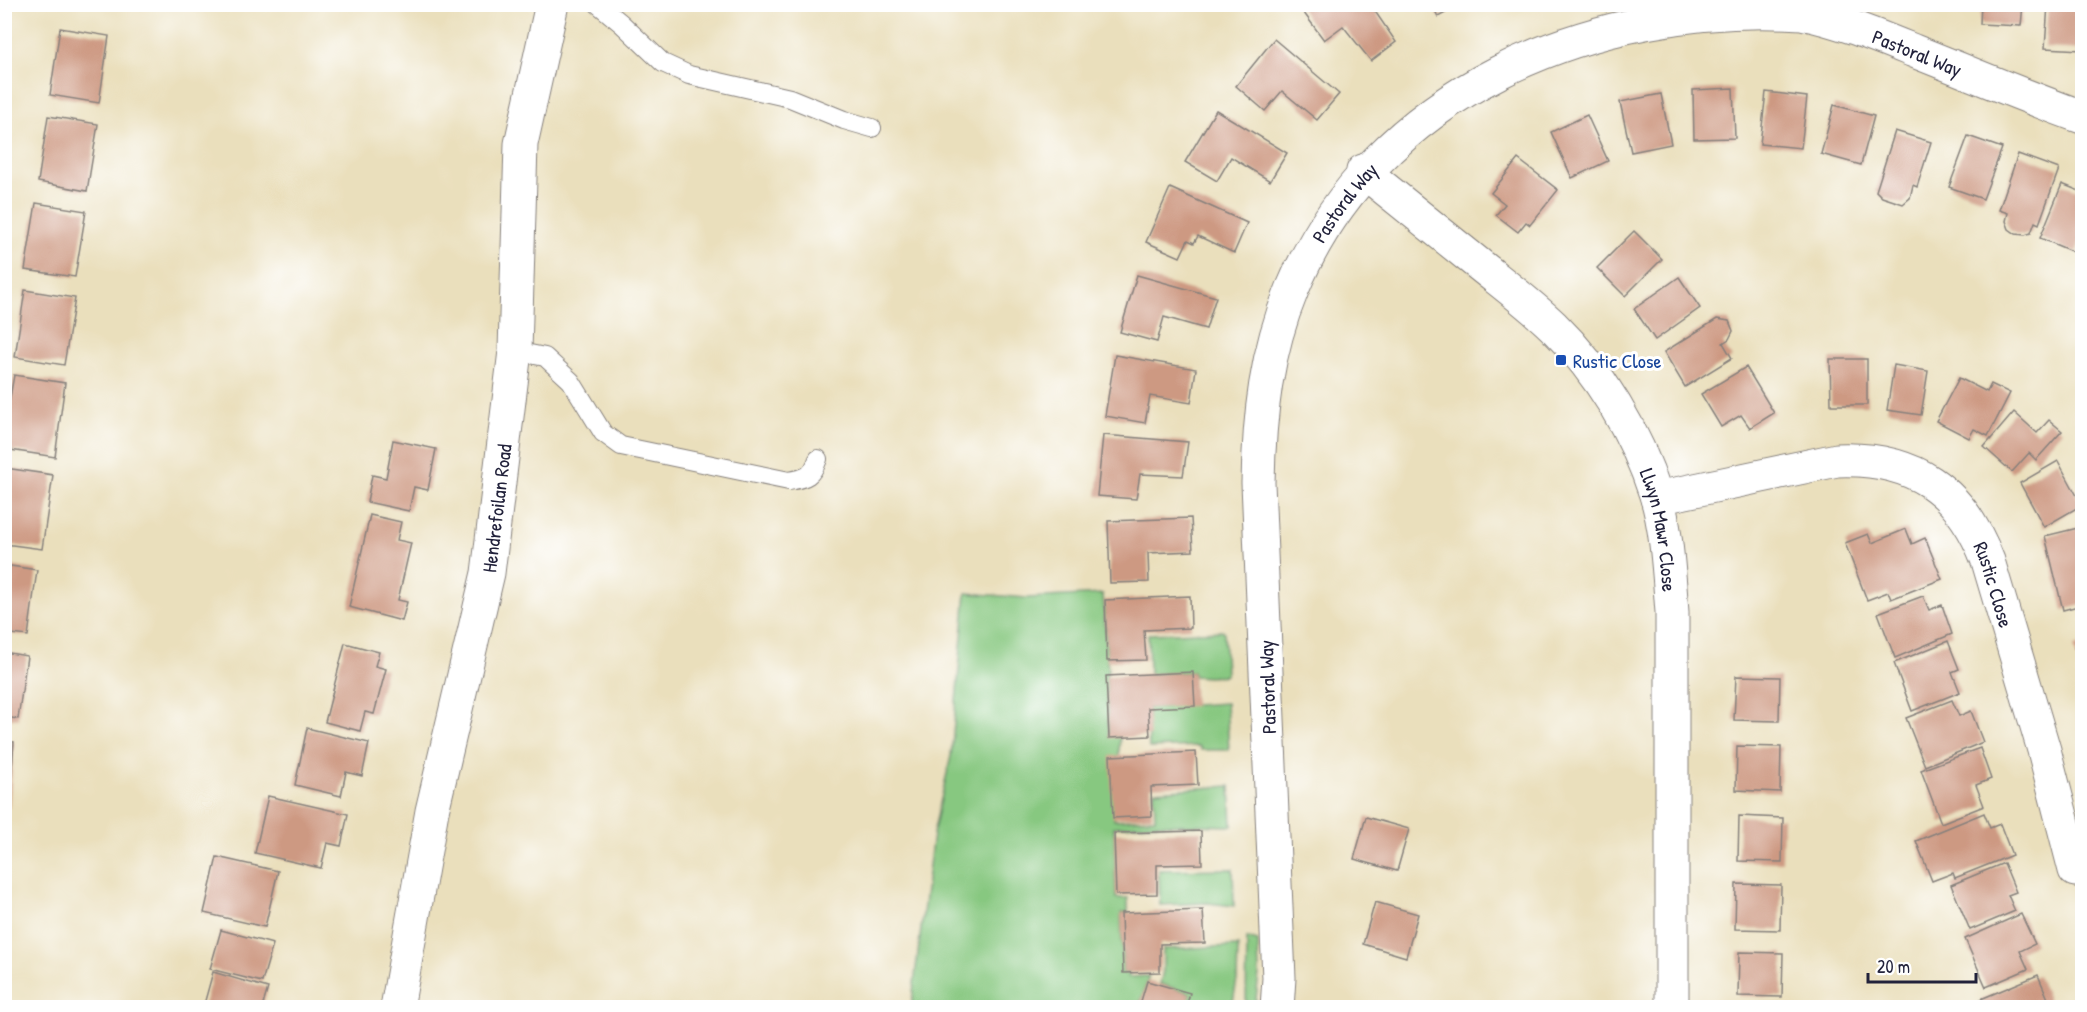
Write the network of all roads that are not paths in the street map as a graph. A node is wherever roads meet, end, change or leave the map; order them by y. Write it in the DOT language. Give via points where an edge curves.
graph roads {
  1 [pos="552,4"];
  2 [pos="598,4"];
  3 [pos="2082,117"];
  4 [pos="872,128"];
  5 [pos="1363,171"];
  6 [pos="515,351"];
  7 [pos="818,459"];
  8 [pos="1657,498"];
  9 [pos="2075,870"];
  10 [pos="397,1008"];
  11 [pos="1277,1008"];
  12 [pos="1672,1008"];
  1 -- 6 [label="street, Hendrefoilan Road" via="521,144"];
  2 -- 4 [label="lane" via="663,63 689,75 790,98"];
  3 -- 5 [label="street, Pastoral Way" via="1845,23 1758,8 1669,9 1583,27 1501,60 1426,109"];
  5 -- 8 [label="street, Llwyn Mawr Close" via="1554,327 1610,397 1645,463"];
  5 -- 11 [label="street, Pastoral Way" via="1335,208 1292,291 1265,383 1259,433"];
  6 -- 7 [label="lane" via="545,357 571,381 603,433 621,446 789,481 804,479 814,470"];
  6 -- 10 [label="street, Hendrefoilan Road" via="488,573 432,811"];
  8 -- 9 [label="street, Rustic Close" via="1837,460 1859,459 1902,467 1947,494 1979,536 1988,561"];
  8 -- 12 [label="street, Llwyn Mawr Close" via="1672,612"];
}
